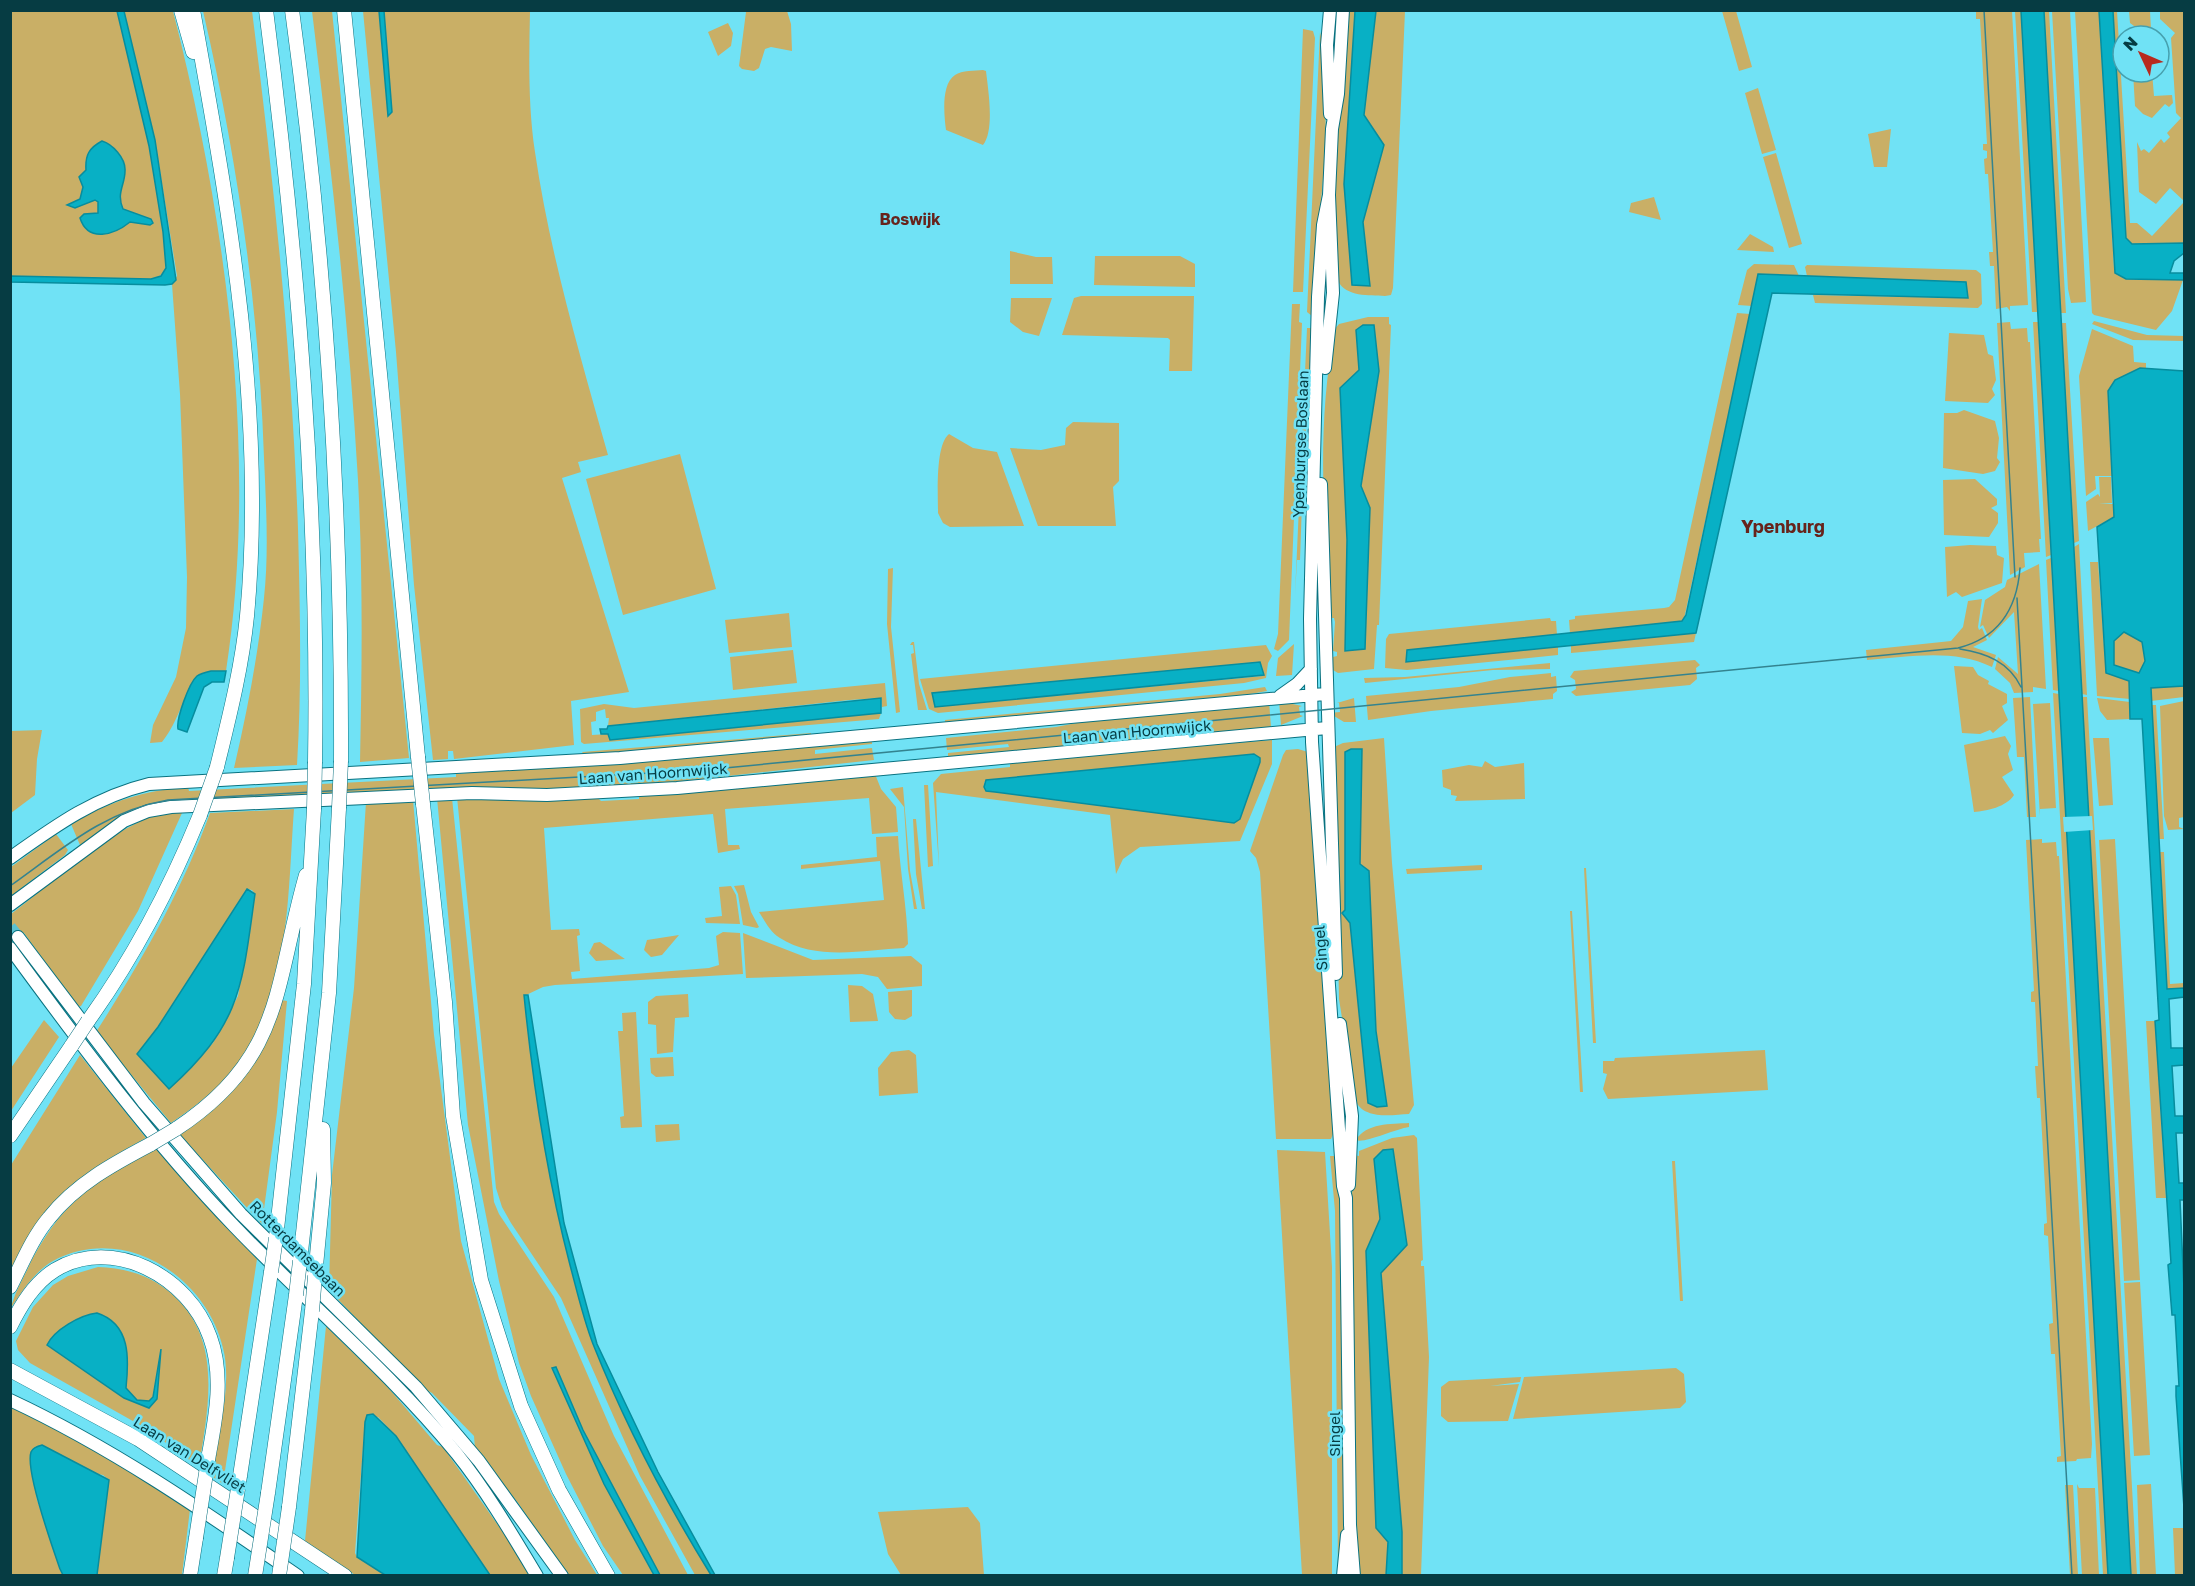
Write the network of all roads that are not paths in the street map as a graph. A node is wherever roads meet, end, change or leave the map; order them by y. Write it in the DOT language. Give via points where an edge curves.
graph roads {
  1 [pos="181,10"];
  2 [pos="193,10"];
  3 [pos="266,10"];
  4 [pos="292,10"];
  5 [pos="344,10"];
  6 [pos="1330,10"];
  7 [pos="1343,10"];
  8 [pos="213,119"];
  9 [pos="1332,129"];
  10 [pos="1329,195"];
  11 [pos="1311,669"];
  12 [pos="1325,694"];
  13 [pos="1311,695"];
  14 [pos="1276,698"];
  15 [pos="1326,728"];
  16 [pos="1312,730"];
  17 [pos="313,850"];
  18 [pos="10,858"];
  19 [pos="12,904"];
  20 [pos="18,937"];
  21 [pos="10,948"];
  22 [pos="322,1064"];
  23 [pos="10,1136"];
  24 [pos="1346,1198"];
  25 [pos="10,1287"];
  26 [pos="10,1327"];
  27 [pos="10,1370"];
  28 [pos="10,1401"];
  29 [pos="1350,1525"];
  30 [pos="190,1575"];
  31 [pos="224,1575"];
  32 [pos="255,1575"];
  33 [pos="279,1575"];
  34 [pos="298,1575"];
  35 [pos="345,1575"];
  36 [pos="537,1575"];
  37 [pos="562,1575"];
  38 [pos="608,1575"];
  39 [pos="1343,1575"];
  40 [pos="1354,1575"];
  1 -- 8 [label="highway"];
  2 -- 8 [label="highway"];
  3 -- 17 [label="highway, bridge" via="286,168 309,452 316,642"];
  4 -- 22 [label="highway, bridge" via="315,209 337,487 341,628 339,808"];
  5 -- 38 [label="highway, bridge" via="445,1002 453,1116 481,1280 521,1406 559,1490"];
  6 -- 9 [label="main road, Ypenburgse Boslaan"];
  7 -- 9 [label="main road, Ypenburgse Boslaan"];
  8 -- 23 [label="highway, bridge" via="235,257 252,475 247,618 237,681 217,767 180,864 136,950"];
  9 -- 10 [label="main road, Ypenburgse Boslaan"];
  10 -- 11 [label="main road, Ypenburgse Boslaan" via="1318,297 1310,553"];
  10 -- 12 [label="main road, Ypenburgse Boslaan" via="1333,293 1321,448"];
  11 -- 13 [label="main road, Ypenburgse Boslaan"];
  11 -- 14 [label="main road" via="1298,684"];
  12 -- 13 [label="main road, Laan van Hoornwijck"];
  12 -- 15 [label="main road, Singel"];
  13 -- 14 [label="main road, Laan van Hoornwijck"];
  13 -- 16 [label="main road, Singel"];
  14 -- 18 [label="main road, Laan van Hoornwijck" via="620,758 149,784 83,808"];
  15 -- 16 [label="main road, Laan van Hoornwijck"];
  15 -- 24 [label="main road, Singel" via="1335,953 1352,1116"];
  16 -- 19 [label="main road, Laan van Hoornwijck" via="677,788 171,807 124,821"];
  16 -- 24 [label="main road, Singel"];
  17 -- 25 [label="highway, bridge" via="278,994 260,1042 234,1080 176,1129 105,1169 63,1203 35,1239"];
  17 -- 31 [label="highway, bridge" via="297,1058 276,1238"];
  20 -- 37 [label="main road, Rotterdamsebaan" via="157,1119 241,1214 423,1395 479,1461"];
  21 -- 36 [label="main road, Rotterdamsebaan" via="104,1075 235,1227 376,1364 456,1453"];
  22 -- 32 [label="highway, bridge" via="296,1295"];
  22 -- 33 [label="highway, bridge" via="324,1183"];
  24 -- 29 [label="main road, Singel"];
  26 -- 30 [label="highway, bridge" via="34,1288 53,1271 75,1261 109,1257 160,1275 194,1307 214,1350 217,1395"];
  27 -- 35 [label="highway, Laan van Delfvliet" via="138,1438"];
  28 -- 34 [label="main road" via="133,1466"];
  29 -- 39 [label="main road, Singel"];
  29 -- 40 [label="main road, Singel"];
}
